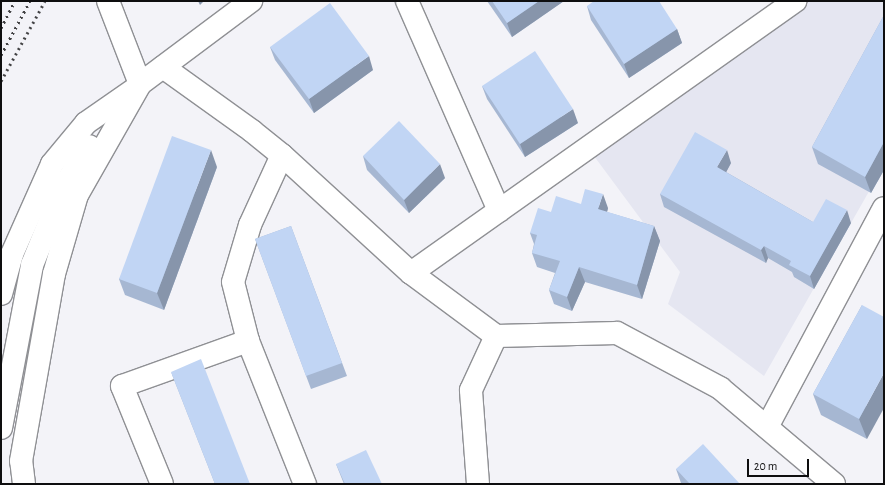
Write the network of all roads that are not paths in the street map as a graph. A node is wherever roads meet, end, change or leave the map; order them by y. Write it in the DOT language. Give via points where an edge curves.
graph roads {
  1 [pos="108,1"];
  2 [pos="250,1"];
  3 [pos="407,1"];
  4 [pos="795,1"];
  5 [pos="163,67"];
  6 [pos="140,84"];
  7 [pos="282,155"];
  8 [pos="884,208"];
  9 [pos="499,212"];
  10 [pos="411,273"];
  11 [pos="1,294"];
  12 [pos="496,336"];
  13 [pos="248,341"];
  14 [pos="767,427"];
  15 [pos="1,428"];
  16 [pos="24,484"];
  17 [pos="162,484"];
  18 [pos="305,484"];
  19 [pos="478,484"];
  20 [pos="834,484"];
  1 -- 6 [label="main road"];
  2 -- 5 [label="main road"];
  3 -- 9 [label="main road"];
  4 -- 9 [label="main road"];
  5 -- 6 [label="main road"];
  5 -- 7 [label="main road"];
  6 -- 11 [label="main road" via="86,123 52,164 12,254"];
  6 -- 15 [label="main road" via="96,137 65,184 32,265"];
  6 -- 16 [label="main road" via="77,195 54,274 21,461"];
  7 -- 10 [label="main road"];
  7 -- 13 [label="main road" via="250,225 233,282"];
  8 -- 14 [label="main road"];
  9 -- 10 [label="main road"];
  10 -- 12 [label="main road"];
  12 -- 14 [label="main road" via="617,333 720,388"];
  12 -- 19 [label="main road" via="471,390"];
  13 -- 17 [label="main road" via="122,386"];
  13 -- 18 [label="main road"];
  14 -- 20 [label="main road"];
}
